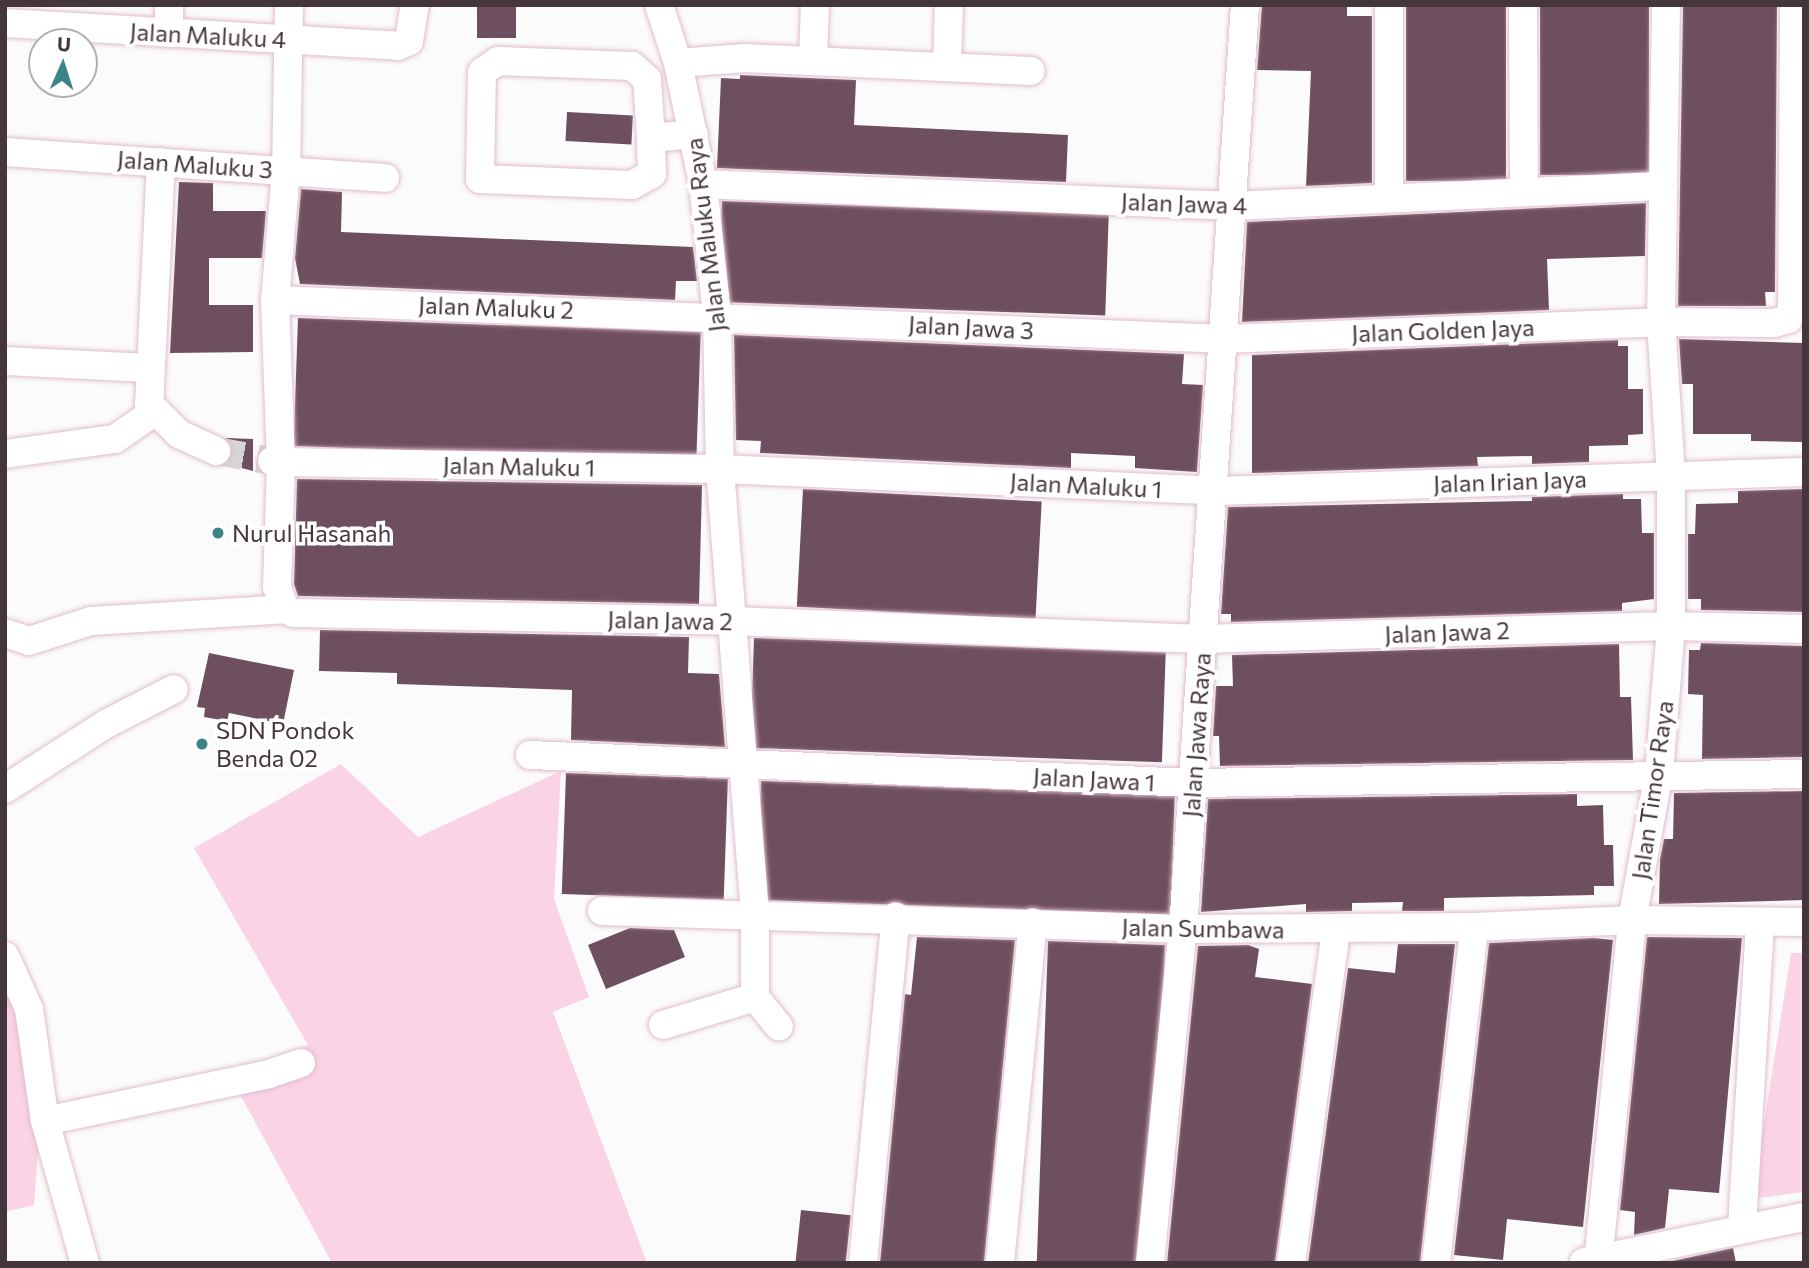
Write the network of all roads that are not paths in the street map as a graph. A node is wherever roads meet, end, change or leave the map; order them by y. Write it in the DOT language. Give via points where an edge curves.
graph roads {
  1 [pos="289,5"];
  2 [pos="415,5"];
  3 [pos="659,5"];
  4 [pos="815,5"];
  5 [pos="949,5"];
  6 [pos="1245,5"];
  7 [pos="1389,5"];
  8 [pos="1523,5"];
  9 [pos="1666,5"];
  10 [pos="1794,5"];
  11 [pos="42,15"];
  12 [pos="169,19"];
  13 [pos="5,23"];
  14 [pos="288,40"];
  15 [pos="813,60"];
  16 [pos="678,62"];
  17 [pos="947,67"];
  18 [pos="1031,71"];
  19 [pos="694,134"];
  20 [pos="652,138"];
  21 [pos="5,152"];
  22 [pos="161,162"];
  23 [pos="286,170"];
  24 [pos="385,178"];
  25 [pos="704,184"];
  26 [pos="1664,186"];
  27 [pos="1524,190"];
  28 [pos="1389,198"];
  29 [pos="1233,206"];
  30 [pos="275,300"];
  31 [pos="717,315"];
  32 [pos="1661,322"];
  33 [pos="1224,339"];
  34 [pos="5,361"];
  35 [pos="149,368"];
  36 [pos="154,412"];
  37 [pos="216,451"];
  38 [pos="5,454"];
  39 [pos="276,462"];
  40 [pos="720,469"];
  41 [pos="1804,472"];
  42 [pos="1671,476"];
  43 [pos="1216,491"];
  44 [pos="285,609"];
  45 [pos="733,621"];
  46 [pos="1671,626"];
  47 [pos="1804,629"];
  48 [pos="5,633"];
  49 [pos="1213,639"];
  50 [pos="174,689"];
  51 [pos="530,755"];
  52 [pos="743,763"];
  53 [pos="1659,773"];
  54 [pos="1804,774"];
  55 [pos="1192,783"];
  56 [pos="5,789"];
  57 [pos="602,911"];
  58 [pos="755,915"];
  59 [pos="896,917"];
  60 [pos="1632,920"];
  61 [pos="1760,922"];
  62 [pos="1804,922"];
  63 [pos="1033,923"];
  64 [pos="1474,927"];
  65 [pos="1183,929"];
  66 [pos="1336,930"];
  67 [pos="5,956"];
  68 [pos="755,997"];
  69 [pos="663,1026"];
  70 [pos="779,1027"];
  71 [pos="301,1063"];
  72 [pos="45,1121"];
  73 [pos="1804,1217"];
  74 [pos="1742,1227"];
  75 [pos="1593,1261"];
  76 [pos="85,1263"];
  77 [pos="863,1263"];
  78 [pos="1000,1263"];
  79 [pos="1150,1263"];
  80 [pos="1292,1263"];
  81 [pos="1436,1263"];
  1 -- 14 [label="street"];
  2 -- 14 [label="street, Jalan Maluku 4" via="409,41 398,46"];
  3 -- 16 [label="street, Jalan Maluku Raya"];
  4 -- 15 [label="street"];
  5 -- 17 [label="street"];
  6 -- 29 [label="street, Jalan Jawa Raya"];
  7 -- 28 [label="street"];
  8 -- 27 [label="street"];
  9 -- 26 [label="street, Jalan Timor Raya"];
  10 -- 32 [label="street, Jalan Golden Jaya" via="1792,308 1788,319 1774,323"];
  11 -- 12 [label="street, Jalan Maluku 4"];
  11 -- 13 [label="street, Jalan Maluku 4"];
  12 -- 14 [label="street, Jalan Maluku 4"];
  14 -- 23 [label="street"];
  15 -- 16 [label="street"];
  15 -- 17 [label="street"];
  16 -- 19 [label="street, Jalan Maluku Raya"];
  17 -- 18 [label="street"];
  19 -- 20 [label="street"];
  19 -- 25 [label="street, Jalan Maluku Raya"];
  20 -- 20 [label="street" via="647,79 632,66 498,61 482,72 480,179 632,185 652,174"];
  21 -- 22 [label="street, Jalan Maluku 3"];
  22 -- 23 [label="street, Jalan Maluku 3"];
  22 -- 35 [label="street"];
  23 -- 24 [label="street, Jalan Maluku 3"];
  23 -- 30 [label="street"];
  25 -- 29 [label="street, Jalan Jawa 4"];
  25 -- 31 [label="street, Jalan Maluku Raya"];
  26 -- 27 [label="street, Jalan Jawa 4"];
  26 -- 32 [label="street, Jalan Timor Raya"];
  27 -- 28 [label="street, Jalan Jawa 4"];
  28 -- 29 [label="street, Jalan Jawa 4"];
  29 -- 33 [label="street, Jalan Jawa Raya"];
  30 -- 31 [label="street, Jalan Maluku 2"];
  30 -- 39 [label="street"];
  31 -- 33 [label="street, Jalan Jawa 3"];
  31 -- 40 [label="street, Jalan Maluku Raya"];
  32 -- 33 [label="street, Jalan Golden Jaya"];
  32 -- 42 [label="street, Jalan Timor Raya"];
  33 -- 43 [label="street, Jalan Jawa Raya"];
  34 -- 35 [label="street"];
  35 -- 36 [label="street" via="147,391"];
  36 -- 37 [label="street" via="179,434"];
  36 -- 38 [label="street" via="129,434 115,439"];
  39 -- 40 [label="street, Jalan Maluku 1"];
  39 -- 44 [label="street" via="277,587"];
  40 -- 43 [label="street, Jalan Maluku 1"];
  40 -- 45 [label="street"];
  41 -- 42 [label="street, Jalan Irian Jaya"];
  42 -- 43 [label="street, Jalan Irian Jaya"];
  42 -- 46 [label="street, Jalan Timor Raya"];
  43 -- 49 [label="street, Jalan Jawa Raya"];
  44 -- 45 [label="street, Jalan Jawa 2"];
  44 -- 48 [label="street, Jalan Jawa 2" via="91,621 29,641"];
  45 -- 49 [label="street, Jalan Jawa 2"];
  45 -- 52 [label="street"];
  46 -- 47 [label="street, Jalan Jawa 2"];
  46 -- 49 [label="street, Jalan Jawa 2"];
  46 -- 53 [label="street, Jalan Timor Raya"];
  49 -- 55 [label="street, Jalan Jawa Raya"];
  50 -- 56 [label="street" via="95,730"];
  51 -- 52 [label="street, Jalan Jawa 1"];
  52 -- 55 [label="street, Jalan Jawa 1"];
  52 -- 58 [label="street"];
  53 -- 54 [label="street, Jalan Jawa 1"];
  53 -- 55 [label="street, Jalan Jawa 1"];
  53 -- 60 [label="street, Jalan Timor Raya"];
  55 -- 65 [label="street, Jalan Jawa Raya"];
  57 -- 58 [label="street, Jalan Sumbawa"];
  58 -- 59 [label="street, Jalan Sumbawa"];
  58 -- 68 [label="street"];
  59 -- 63 [label="street, Jalan Sumbawa"];
  59 -- 77 [label="street"];
  60 -- 61 [label="street, Jalan Sumbawa"];
  60 -- 64 [label="street, Jalan Sumbawa"];
  60 -- 75 [label="street, Jalan Timor Raya"];
  61 -- 62 [label="street, Jalan Sumbawa"];
  61 -- 74 [label="street"];
  63 -- 65 [label="street, Jalan Sumbawa"];
  63 -- 78 [label="street"];
  64 -- 66 [label="street, Jalan Sumbawa"];
  64 -- 81 [label="street"];
  65 -- 66 [label="street, Jalan Sumbawa"];
  65 -- 79 [label="street, Jalan Jawa Raya"];
  66 -- 80 [label="street"];
  67 -- 72 [label="street" via="29,1009"];
  68 -- 69 [label="street"];
  68 -- 70 [label="street"];
  71 -- 72 [label="street" via="266,1075"];
  72 -- 76 [label="street"];
  73 -- 74 [label="street"];
  74 -- 75 [label="street"];
}
